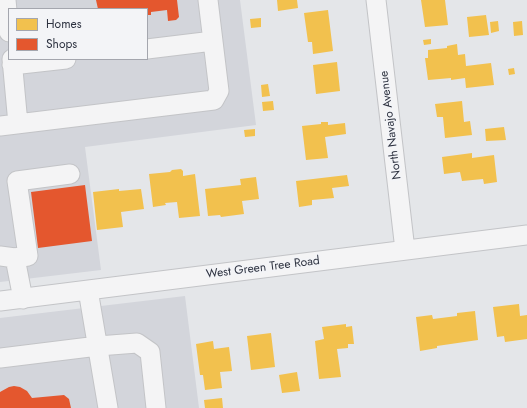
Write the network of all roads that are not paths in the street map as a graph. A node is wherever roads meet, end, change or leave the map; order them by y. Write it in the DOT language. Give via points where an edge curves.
graph roads {
  1 [pos="6,0"];
  2 [pos="208,0"];
  3 [pos="376,0"];
  4 [pos="8,21"];
  5 [pos="213,42"];
  6 [pos="148,49"];
  7 [pos="48,60"];
  8 [pos="12,62"];
  9 [pos="9,125"];
  10 [pos="70,174"];
  11 [pos="527,235"];
  12 [pos="405,250"];
  13 [pos="7,257"];
  14 [pos="88,290"];
  15 [pos="23,298"];
  16 [pos="0,301"];
  17 [pos="98,346"];
  18 [pos="0,358"];
  19 [pos="108,408"];
  20 [pos="156,408"];
  1 -- 4 [label="street"];
  2 -- 5 [label="street"];
  3 -- 12 [label="street, North Navajo Avenue"];
  5 -- 6 [label="street"];
  5 -- 9 [label="street" via="219,91 214,100"];
  7 -- 8 [label="street"];
  8 -- 9 [label="street"];
  10 -- 13 [label="street" via="17,181 28,256"];
  11 -- 12 [label="street, West Green Tree Road"];
  12 -- 14 [label="street, West Green Tree Road"];
  13 -- 15 [label="street"];
  14 -- 15 [label="street, West Green Tree Road"];
  14 -- 17 [label="street"];
  15 -- 16 [label="street, West Green Tree Road"];
  17 -- 18 [label="street"];
  17 -- 19 [label="street"];
  17 -- 20 [label="street" via="137,343 150,352"];
}
